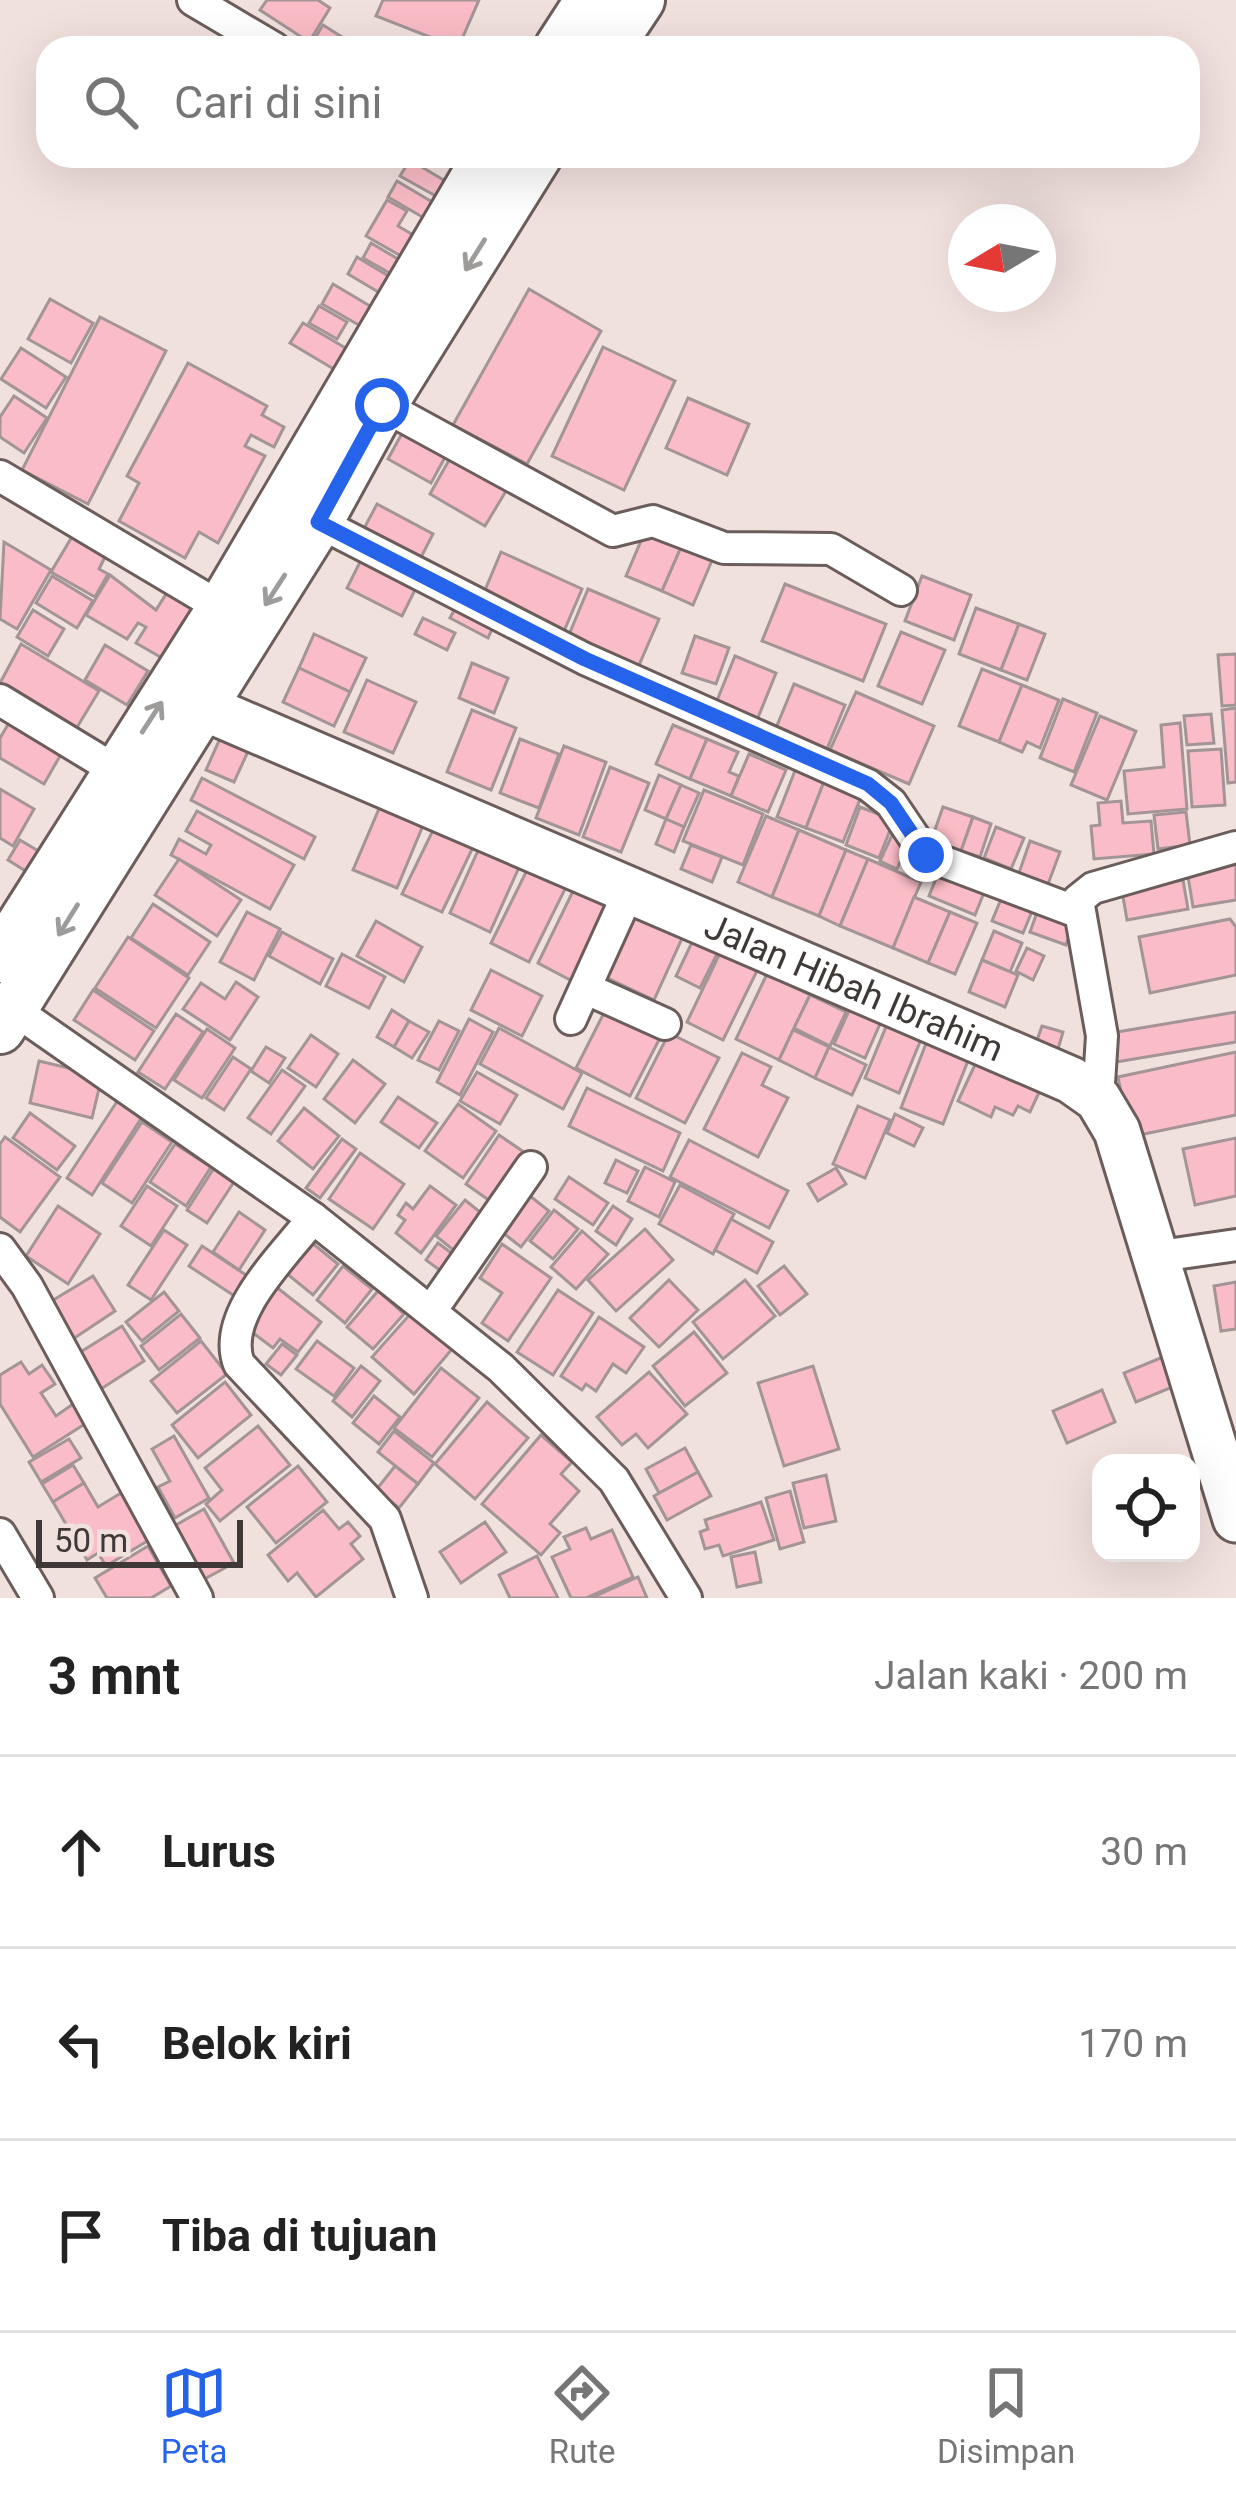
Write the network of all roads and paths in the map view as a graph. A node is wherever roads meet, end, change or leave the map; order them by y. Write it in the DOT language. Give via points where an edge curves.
graph roads {
  1 [pos="193,0"];
  2 [pos="590,0"];
  3 [pos="640,0"];
  4 [pos="254,36"];
  5 [pos="567,36"];
  6 [pos="616,36"];
  7 [pos="470,168"];
  8 [pos="530,168"];
  9 [pos="382,405"];
  10 [pos="0,476"];
  11 [pos="318,522"];
  12 [pos="901,590"];
  13 [pos="222,608"];
  14 [pos="0,700"];
  15 [pos="201,706"];
  16 [pos="117,771"];
  17 [pos="1236,847"];
  18 [pos="631,887"];
  19 [pos="1077,912"];
  20 [pos="11,955"];
  21 [pos="587,989"];
  22 [pos="6,1019"];
  23 [pos="571,1019"];
  24 [pos="665,1024"];
  25 [pos="1098,1099"];
  26 [pos="531,1167"];
  27 [pos="313,1217"];
  28 [pos="1236,1245"];
  29 [pos="0,1249"];
  30 [pos="1153,1257"];
  31 [pos="431,1311"];
  32 [pos="1225,1449"];
  33 [pos="1236,1519"];
  34 [pos="0,1534"];
  35 [pos="38,1598"];
  36 [pos="197,1598"];
  37 [pos="412,1598"];
  38 [pos="686,1598"];
  1 -- 4 [label="street"];
  2 -- 5 [label="main road"];
  3 -- 6 [label="main road"];
  7 -- 13 [label="main road"];
  8 -- 9 [label="main road, one-way"];
  9 -- 11 [label="main road"];
  9 -- 12 [label="street" via="614,531 653,521 724,548 831,549"];
  10 -- 13 [label="street"];
  11 -- 15 [label="main road, one-way"];
  11 -- 19 [label="street" via="585,659 868,784 926,855"];
  16 -- 13 [label="main road, one-way"];
  14 -- 16 [label="street"];
  15 -- 18 [label="street, Jalan Hibah Ibrahim"];
  15 -- 20 [label="main road, one-way"];
  16 -- 20 [label="main road"];
  17 -- 19 [label="street" via="1093,887"];
  18 -- 21 [label="street"];
  18 -- 25 [label="street, Jalan Hibah Ibrahim" via="1071,1080"];
  19 -- 25 [label="street" via="1102,1036"];
  20 -- 22 [label="main road"];
  21 -- 23 [label="street"];
  21 -- 24 [label="street"];
  22 -- 27 [label="street"];
  25 -- 30 [label="street" via="1117,1131"];
  26 -- 31 [label="street"];
  27 -- 31 [label="street"];
  27 -- 37 [label="street" via="238,1320 231,1343 239,1364 385,1519"];
  28 -- 30 [label="street"];
  29 -- 36 [label="street"];
  30 -- 32 [label="street"];
  31 -- 38 [label="street" via="614,1480"];
  32 -- 33 [label="street"];
  34 -- 35 [label="street"];
}
